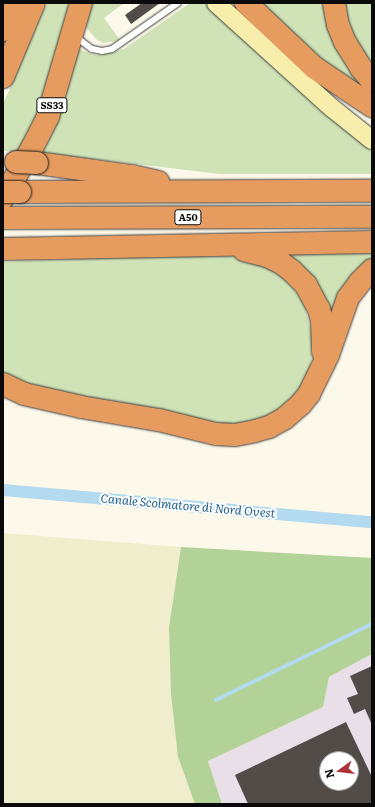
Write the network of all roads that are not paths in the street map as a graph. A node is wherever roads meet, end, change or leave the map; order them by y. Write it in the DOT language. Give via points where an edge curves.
graph roads {
  1 [pos="15,3"];
  2 [pos="34,3"];
  3 [pos="81,3"];
  4 [pos="178,3"];
  5 [pos="216,3"];
  6 [pos="232,3"];
  7 [pos="246,3"];
  8 [pos="334,3"];
  9 [pos="3,30"];
  10 [pos="73,34"];
  11 [pos="283,39"];
  12 [pos="3,77"];
  13 [pos="372,81"];
  14 [pos="372,106"];
  15 [pos="372,135"];
  16 [pos="372,140"];
  17 [pos="19,162"];
  18 [pos="190,190"];
  19 [pos="372,191"];
  20 [pos="6,203"];
  21 [pos="372,217"];
  22 [pos="372,242"];
  23 [pos="173,246"];
  24 [pos="3,249"];
  25 [pos="372,270"];
  26 [pos="320,374"];
  27 [pos="3,384"];
  28 [pos="3,400"];
  29 [pos="81,407"];
  1 -- 9 [label="highway"];
  2 -- 12 [label="highway"];
  3 -- 10 [label="highway, SS33"];
  4 -- 10 [label="lane" via="112,49 92,49"];
  5 -- 16 [label="main road" via="332,108"];
  6 -- 11 [label="main road"];
  6 -- 15 [label="main road"];
  7 -- 11 [label="highway"];
  8 -- 13 [label="highway" via="338,25 345,42"];
  10 -- 20 [label="highway, SS33" via="48,116"];
  11 -- 14 [label="highway" via="331,80"];
  17 -- 18 [label="highway" via="132,176"];
  18 -- 19 [label="highway"];
  18 -- 20 [label="highway"];
  20 -- 21 [label="highway, A50"];
  22 -- 23 [label="highway" via="217,243"];
  23 -- 24 [label="highway"];
  23 -- 26 [label="highway" via="255,252 280,262 292,271 306,285 322,321"];
  25 -- 26 [label="highway" via="348,298"];
  26 -- 29 [label="highway" via="301,404 285,418 269,427 241,434 216,434 159,420"];
  27 -- 29 [label="highway" via="24,394"];
  28 -- 29 [label="highway"];
}
